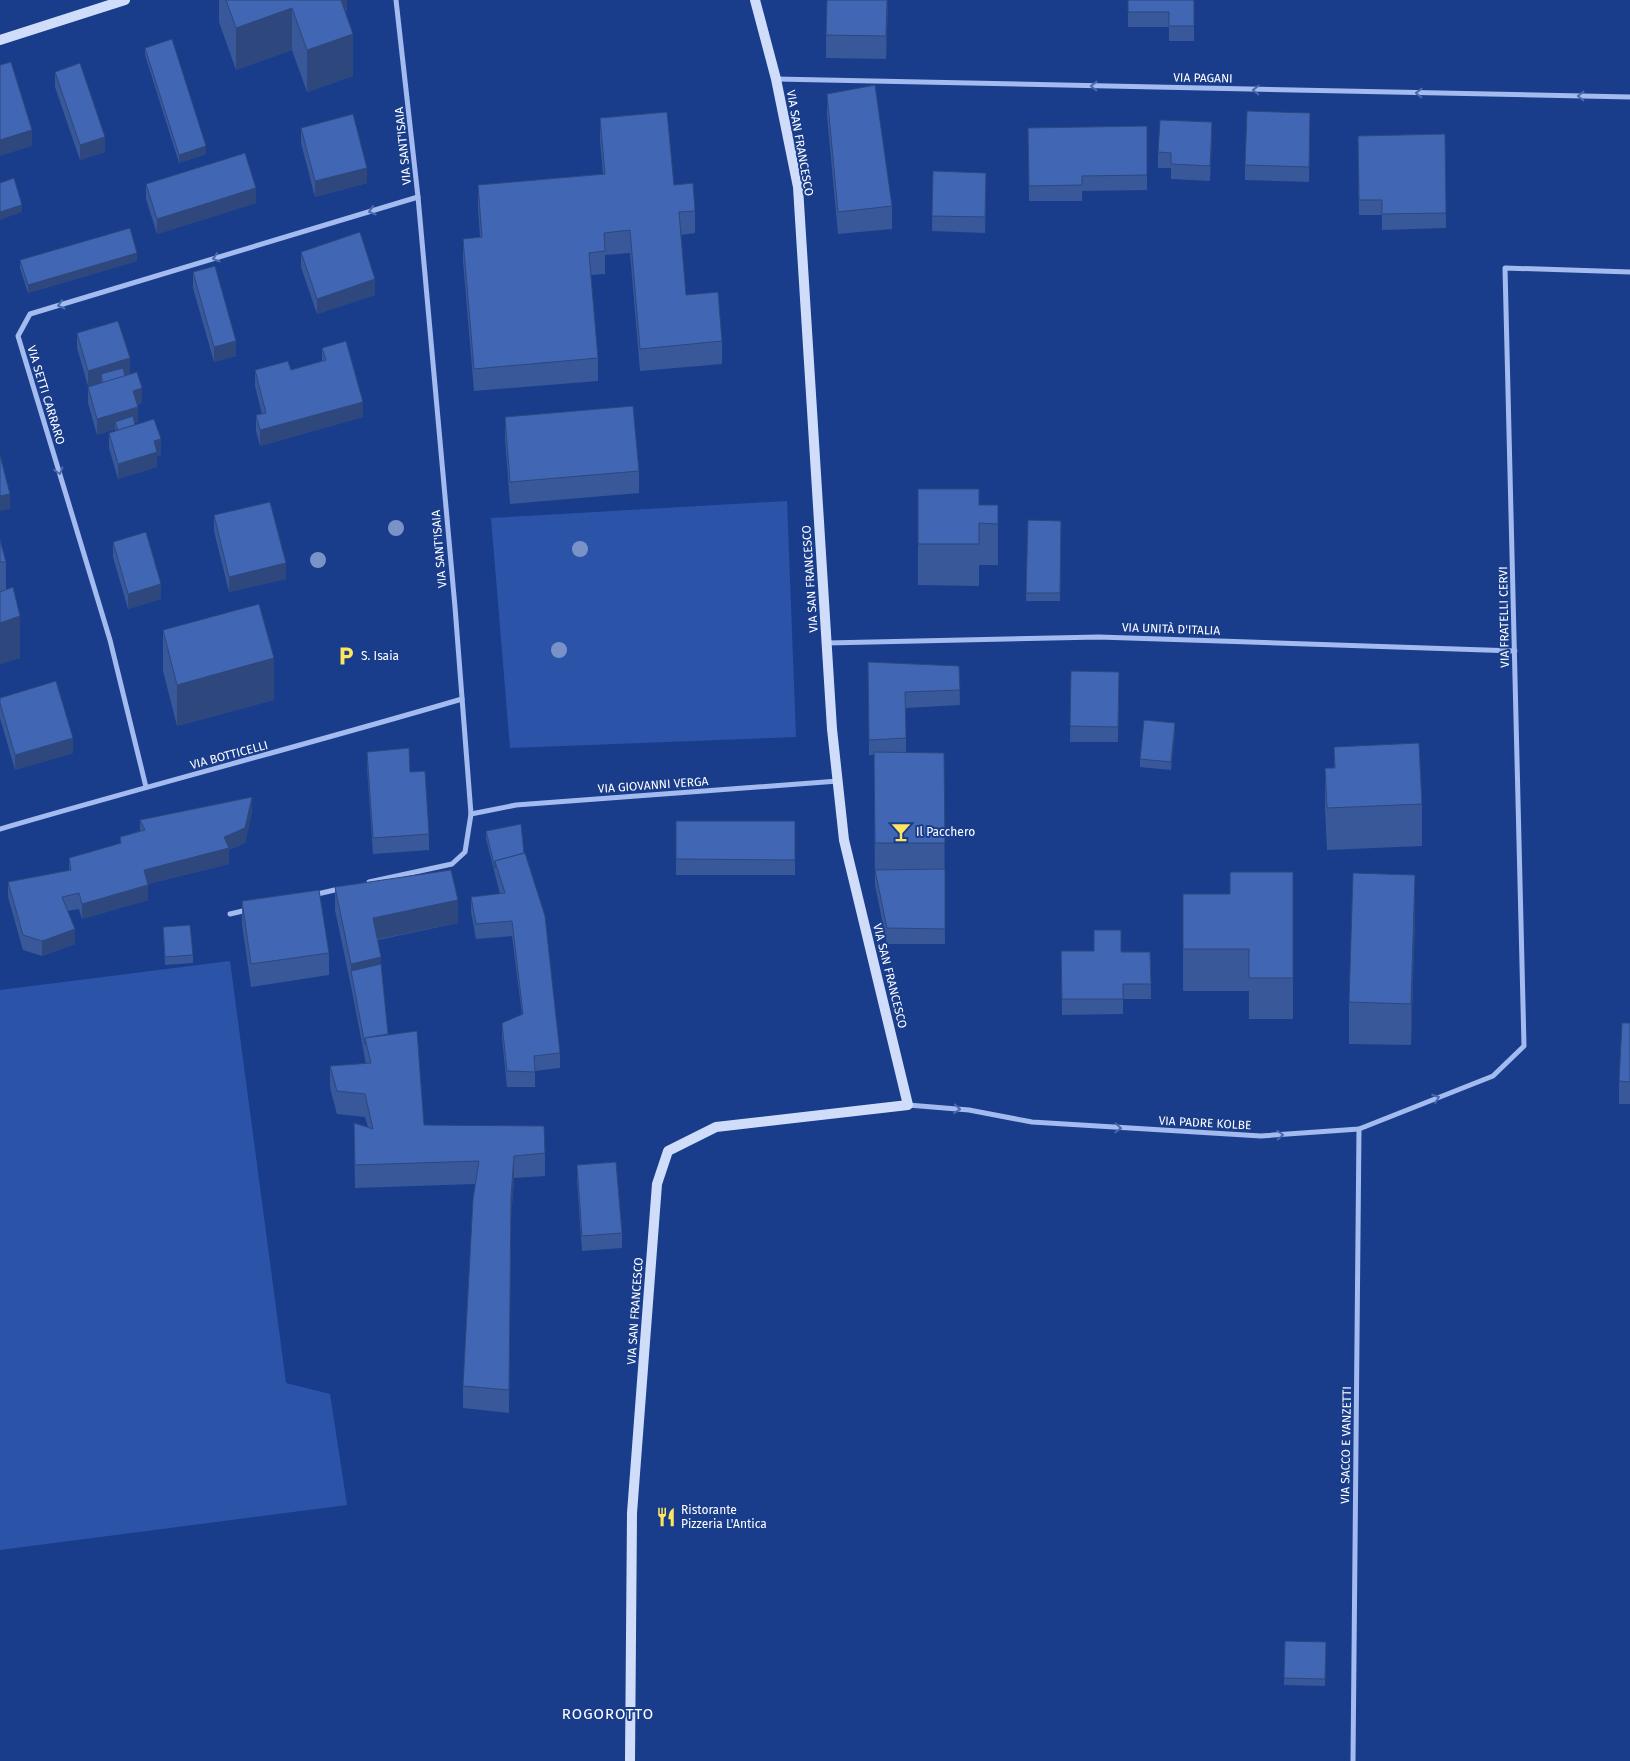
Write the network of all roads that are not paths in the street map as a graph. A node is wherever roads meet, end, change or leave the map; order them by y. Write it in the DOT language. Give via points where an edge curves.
graph roads {
  1 [pos="125,0"];
  2 [pos="396,0"];
  3 [pos="755,0"];
  4 [pos="0,40"];
  5 [pos="776,80"];
  6 [pos="1630,97"];
  7 [pos="418,197"];
  8 [pos="1630,272"];
  9 [pos="827,643"];
  10 [pos="1515,652"];
  11 [pos="462,699"];
  12 [pos="838,781"];
  13 [pos="146,787"];
  14 [pos="470,814"];
  15 [pos="0,829"];
  16 [pos="365,883"];
  17 [pos="346,888"];
  18 [pos="307,896"];
  19 [pos="249,910"];
  20 [pos="230,914"];
  21 [pos="1493,1076"];
  22 [pos="908,1105"];
  23 [pos="1359,1129"];
  24 [pos="630,1761"];
  25 [pos="1353,1761"];
  1 -- 4 [label="street"];
  2 -- 7 [label="street, VIA SANT'ISAIA"];
  3 -- 5 [label="street, VIA SAN FRANCESCO"];
  6 -- 5 [label="street, VIA PAGANI, one-way"];
  5 -- 9 [label="street, VIA SAN FRANCESCO" via="798,187"];
  7 -- 11 [label="street, VIA SANT'ISAIA"];
  7 -- 13 [label="street, VIA SETTI CARRARO, one-way" via="30,314 18,336 110,640"];
  8 -- 10 [label="street, VIA FRATELLI CERVI" via="1505,268"];
  9 -- 10 [label="street, VIA UNITÀ D'ITALIA" via="1099,637"];
  9 -- 12 [label="street, VIA SAN FRANCESCO"];
  10 -- 21 [label="street, VIA FRATELLI CERVI" via="1524,1046"];
  11 -- 13 [label="street, VIA BOTTICELLI"];
  11 -- 14 [label="street, VIA SANT'ISAIA"];
  12 -- 14 [label="street, VIA GIOVANNI VERGA" via="516,805"];
  12 -- 22 [label="street, VIA SAN FRANCESCO" via="844,840"];
  13 -- 15 [label="street, VIA BOTTICELLI"];
  14 -- 16 [label="street, VIA SANT'ISAIA" via="465,852 452,864"];
  17 -- 18 [label="street"];
  19 -- 20 [label="street"];
  23 -- 21 [label="street, VIA PADRE KOLBE, one-way"];
  22 -- 23 [label="street, VIA PADRE KOLBE, one-way" via="969,1110 1032,1122 1261,1136"];
  22 -- 24 [label="street, VIA SAN FRANCESCO" via="716,1127 668,1151 657,1184 632,1513"];
  23 -- 25 [label="street, VIA SACCO E VANZETTI"];
}
